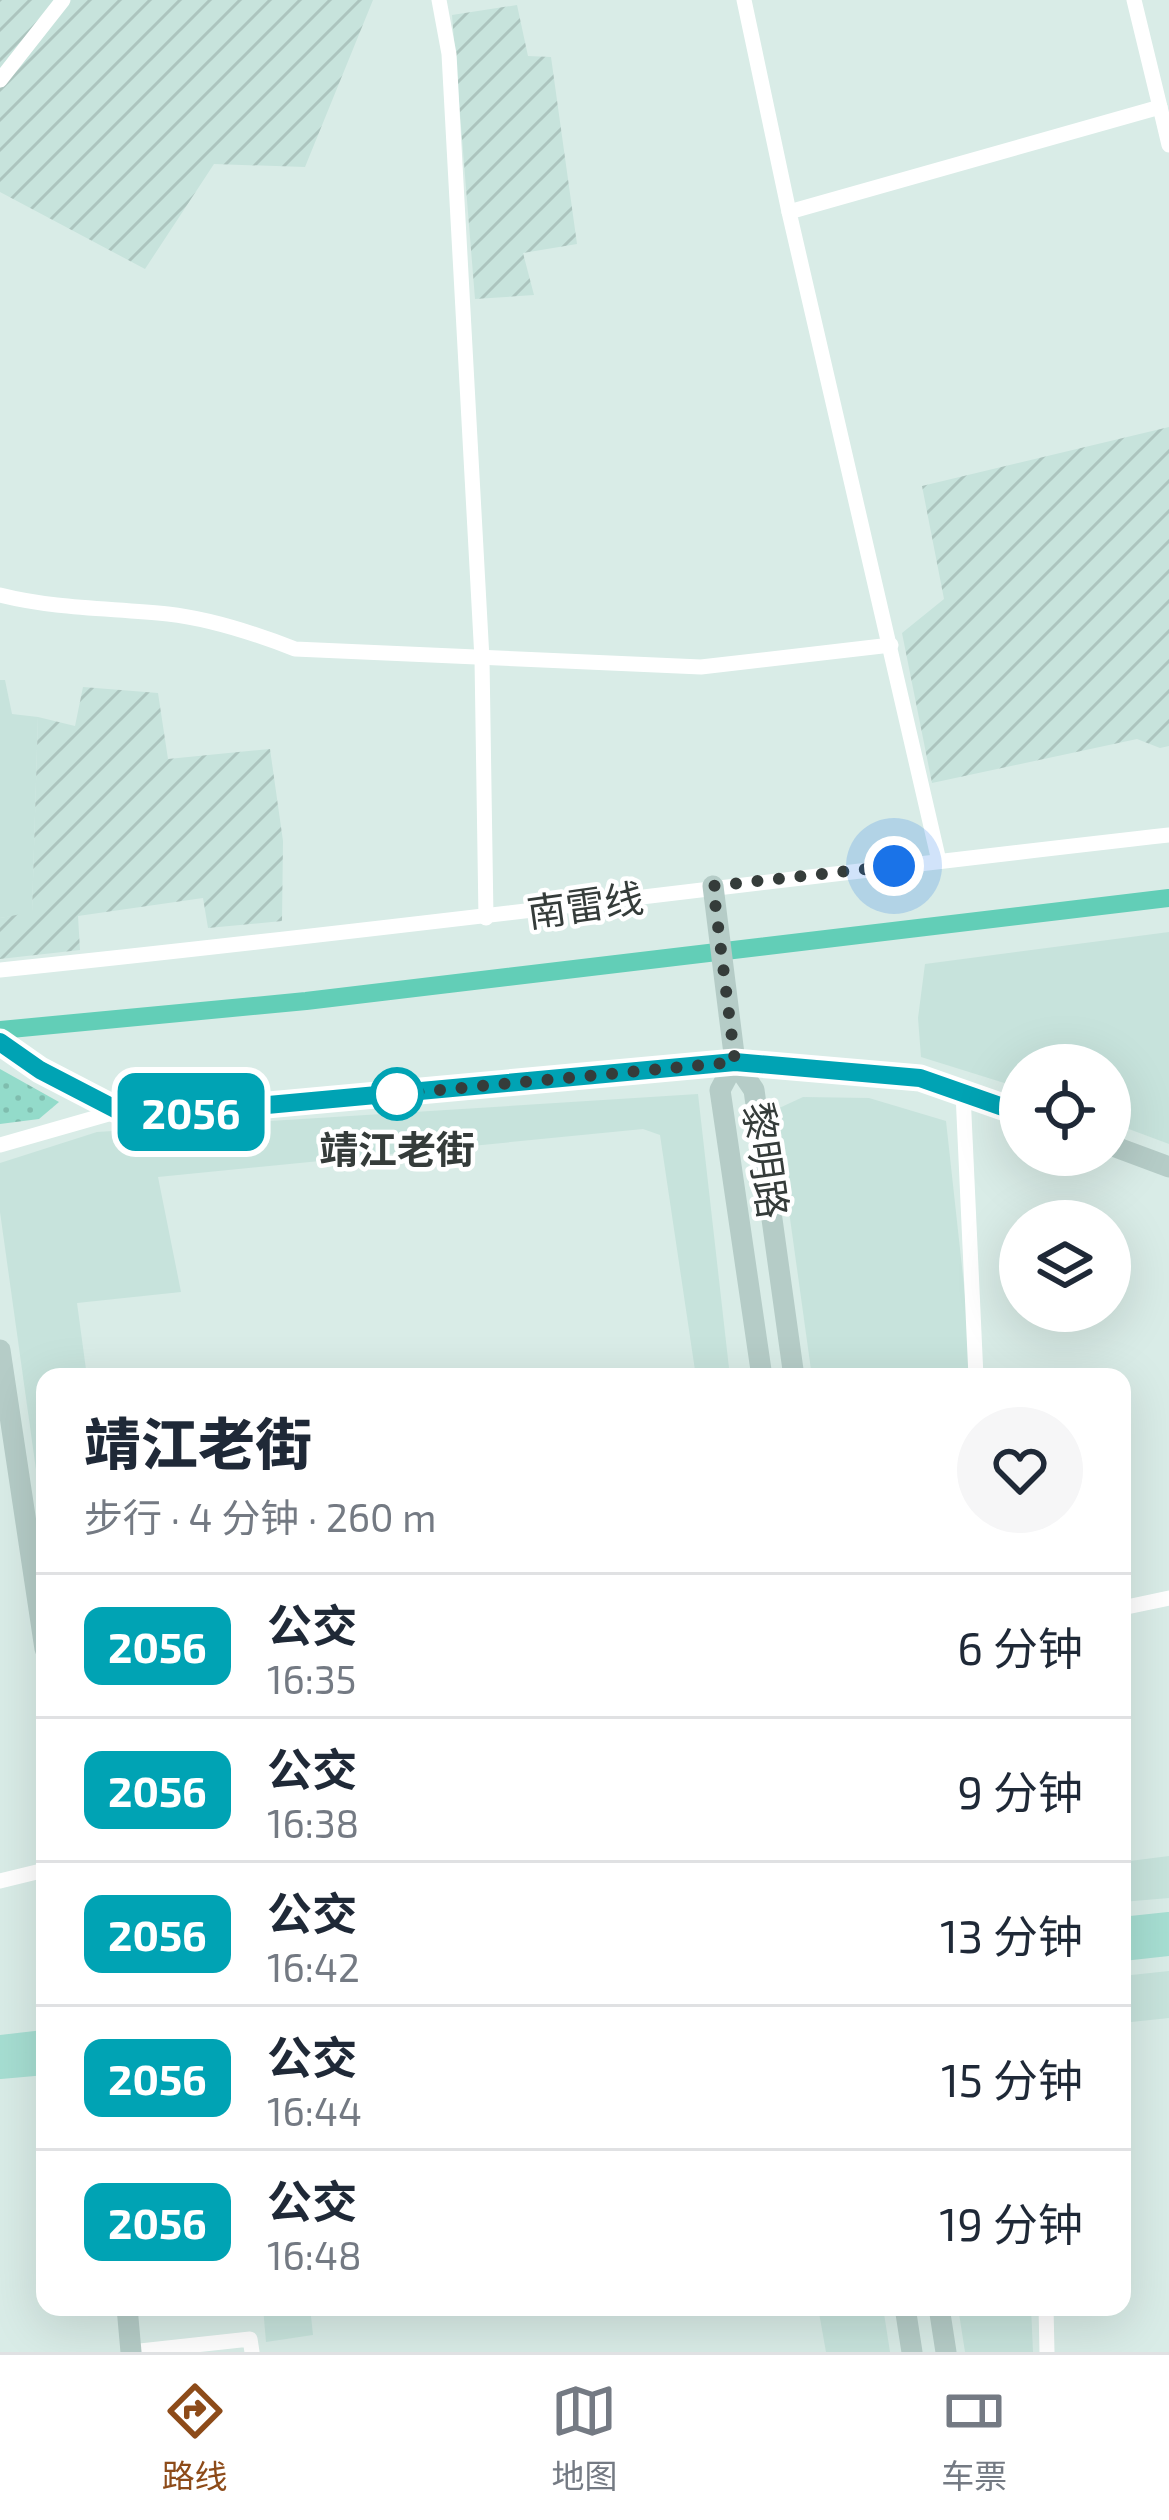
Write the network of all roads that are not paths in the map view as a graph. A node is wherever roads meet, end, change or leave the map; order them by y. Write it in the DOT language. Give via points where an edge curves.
graph roads {
  1 [pos="62,0"];
  2 [pos="439,0"];
  3 [pos="744,0"];
  4 [pos="1134,0"];
  5 [pos="0,80"];
  6 [pos="1160,107"];
  7 [pos="1169,145"];
  8 [pos="789,212"];
  9 [pos="0,595"];
  10 [pos="891,645"];
  11 [pos="482,659"];
  12 [pos="1169,835"];
  13 [pos="939,861"];
  14 [pos="713,886"];
  15 [pos="486,918"];
  16 [pos="0,970"];
  17 [pos="0,1042"];
  18 [pos="735,1062"];
  19 [pos="963,1094"];
  20 [pos="999,1107"];
  21 [pos="119,1111"];
  22 [pos="0,1145"];
  23 [pos="1131,1153"];
  24 [pos="1169,1167"];
  25 [pos="0,1350"];
  26 [pos="761,1368"];
  27 [pos="793,1368"];
  28 [pos="976,1368"];
  29 [pos="36,1589"];
  30 [pos="1169,1598"];
  31 [pos="1131,1606"];
  32 [pos="36,1872"];
  33 [pos="0,1881"];
  34 [pos="1169,1924"];
  35 [pos="1131,1928"];
  36 [pos="1169,1944"];
  37 [pos="1131,1948"];
  38 [pos="36,2043"];
  39 [pos="0,2047"];
  40 [pos="36,2063"];
  41 [pos="0,2067"];
  42 [pos="128,2316"];
  43 [pos="906,2316"];
  44 [pos="940,2316"];
  45 [pos="1046,2316"];
  46 [pos="131,2352"];
  47 [pos="252,2352"];
  48 [pos="912,2352"];
  49 [pos="946,2352"];
  50 [pos="1047,2352"];
  1 -- 5 [label="street"];
  2 -- 11 [label="street" via="449,54"];
  3 -- 8 [label="street"];
  4 -- 6 [label="street"];
  6 -- 7 [label="street"];
  6 -- 8 [label="street"];
  8 -- 10 [label="street"];
  9 -- 11 [label="street" via="173,614 295,649"];
  10 -- 11 [label="street" via="701,668"];
  10 -- 13 [label="street"];
  11 -- 15 [label="street"];
  12 -- 13 [label="street, 南雷线"];
  13 -- 14 [label="street, 南雷线"];
  14 -- 15 [label="street, 南雷线"];
  14 -- 18 [label="main road"];
  15 -- 16 [label="street, 南雷线"];
  17 -- 21 [label="main road"];
  18 -- 19 [label="main road" via="920,1078"];
  18 -- 21 [label="main road" via="181,1113"];
  18 -- 26 [label="main road, 黎明路" via="720,1090"];
  18 -- 27 [label="main road, 黎明路" via="754,1090"];
  19 -- 20 [label="main road"];
  19 -- 28 [label="street"];
  21 -- 22 [label="street"];
  23 -- 24 [label="main road"];
  25 -- 29 [label="main road"];
  30 -- 31 [label="street"];
  32 -- 33 [label="street"];
  34 -- 35 [label="main road"];
  36 -- 37 [label="main road"];
  38 -- 39 [label="main road"];
  40 -- 41 [label="main road"];
  42 -- 46 [label="main road"];
  43 -- 48 [label="main road"];
  44 -- 49 [label="main road"];
  45 -- 50 [label="street"];
  46 -- 47 [label="street" via="250,2339"];
}
